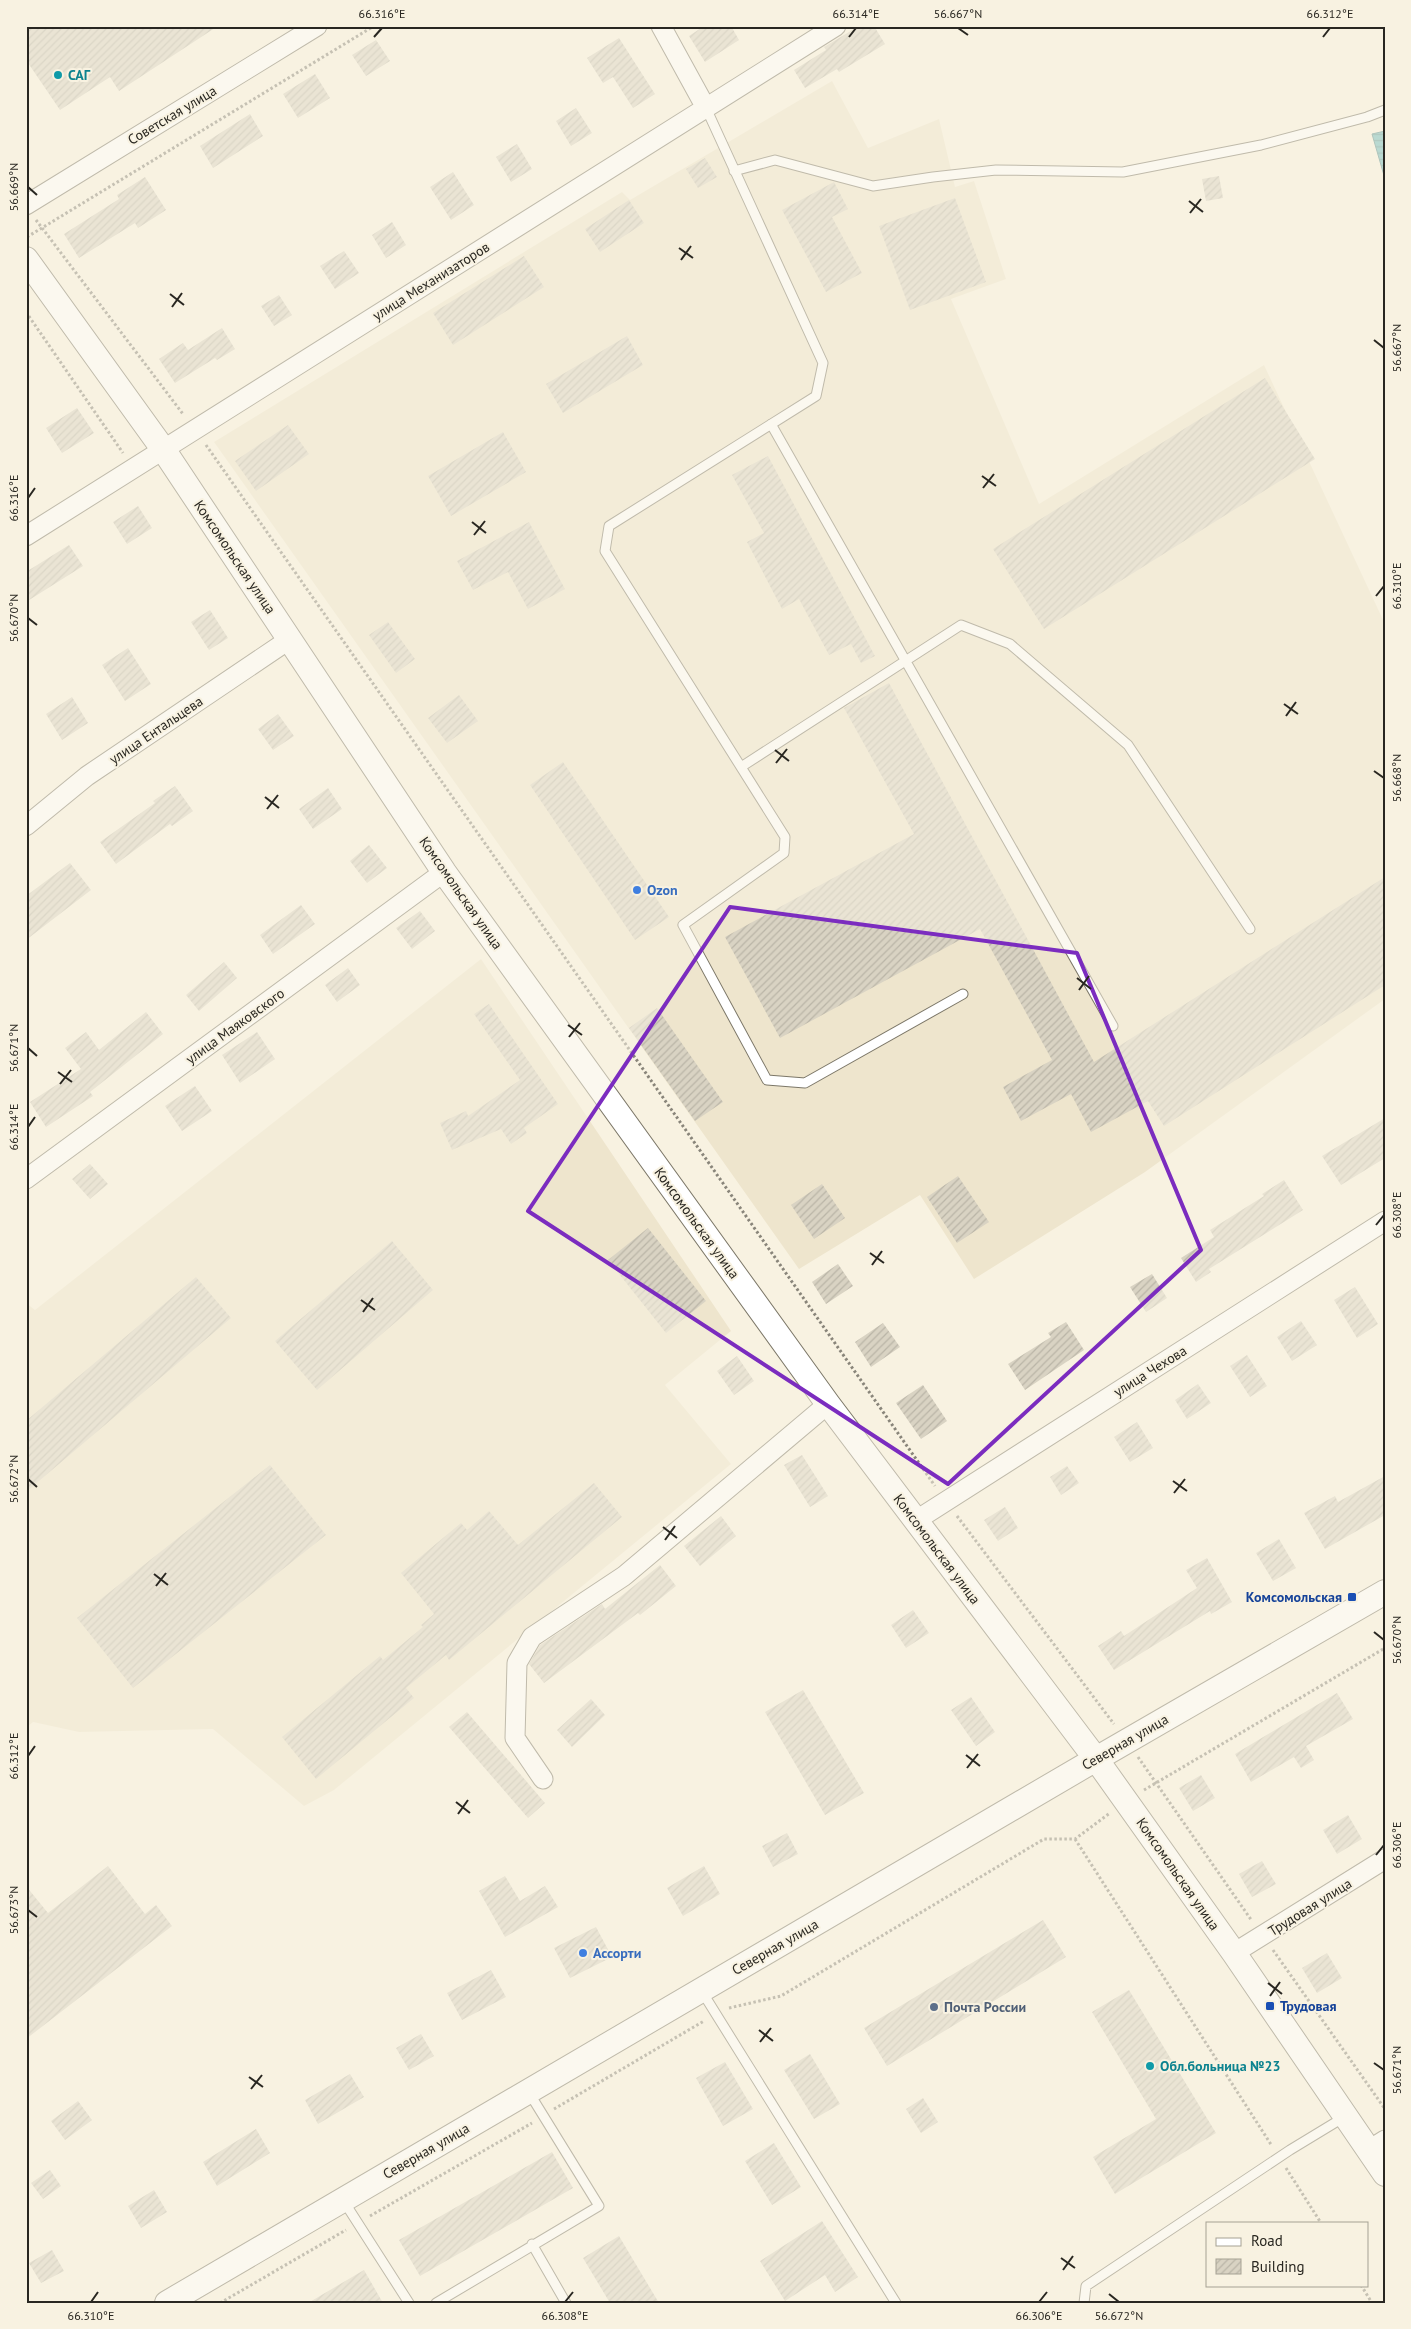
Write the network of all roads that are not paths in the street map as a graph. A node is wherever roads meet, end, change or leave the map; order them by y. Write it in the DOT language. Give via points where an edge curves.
graph roads {
  1 [pos="318,26"];
  2 [pos="661,26"];
  3 [pos="836,26"];
  4 [pos="706,108"];
  5 [pos="1385,110"];
  6 [pos="734,171"];
  7 [pos="29,209"];
  8 [pos="26,259"];
  9 [pos="771,424"];
  10 [pos="164,449"];
  11 [pos="26,536"];
  12 [pos="290,639"];
  13 [pos="906,661"];
  14 [pos="742,767"];
  15 [pos="26,826"];
  16 [pos="444,872"];
  17 [pos="1250,929"];
  18 [pos="963,994"];
  19 [pos="1113,1026"];
  20 [pos="26,1179"];
  21 [pos="1385,1221"];
  22 [pos="828,1404"];
  23 [pos="915,1521"];
  24 [pos="1385,1592"];
  25 [pos="1096,1758"];
  26 [pos="543,1779"];
  27 [pos="1385,1859"];
  28 [pos="1234,1953"];
  29 [pos="701,1990"];
  30 [pos="528,2091"];
  31 [pos="1346,2116"];
  32 [pos="1377,2145"];
  33 [pos="1385,2174"];
  34 [pos="343,2200"];
  35 [pos="532,2244"];
  36 [pos="167,2303"];
  37 [pos="409,2303"];
  38 [pos="436,2303"];
  39 [pos="566,2303"];
  40 [pos="896,2303"];
  41 [pos="1084,2303"];
  1 -- 7 [label="street, Советская улица"];
  2 -- 4 [label="street"];
  3 -- 4 [label="street, улица Механизаторов"];
  4 -- 6 [label="lane"];
  4 -- 10 [label="street, улица Механизаторов"];
  5 -- 6 [label="lane" via="1261,145 1123,172 996,170 873,186 775,160"];
  6 -- 9 [label="lane" via="822,364 816,396"];
  8 -- 10 [label="street, Комсомольская улица"];
  9 -- 13 [label="lane"];
  9 -- 14 [label="lane" via="610,526 605,551"];
  10 -- 11 [label="street, улица Механизаторов"];
  10 -- 12 [label="street, Комсомольская улица"];
  12 -- 15 [label="street, улица Ентальцева" via="87,776"];
  12 -- 16 [label="street, Комсомольская улица"];
  13 -- 14 [label="lane"];
  13 -- 17 [label="lane" via="961,625 1010,644 1128,745"];
  13 -- 19 [label="lane"];
  14 -- 18 [label="lane" via="785,836 784,853 683,926 767,1080 805,1083"];
  16 -- 20 [label="street, улица Маяковского"];
  16 -- 22 [label="street, Комсомольская улица"];
  21 -- 23 [label="street, улица Чехова"];
  22 -- 23 [label="street, Комсомольская улица"];
  22 -- 26 [label="street" via="624,1576 532,1638 517,1663 515,1738"];
  23 -- 25 [label="street, Комсомольская улица"];
  24 -- 25 [label="street, Северная улица"];
  25 -- 28 [label="street, Комсомольская улица"];
  25 -- 29 [label="street, Северная улица"];
  27 -- 28 [label="street, Трудовая улица"];
  28 -- 31 [label="street, Комсомольская улица"];
  29 -- 30 [label="street, Северная улица"];
  29 -- 40 [label="lane"];
  30 -- 34 [label="street, Северная улица"];
  30 -- 35 [label="lane" via="599,2206"];
  31 -- 32 [label="street, Комсомольская улица"];
  31 -- 41 [label="lane" via="1086,2286"];
  32 -- 33 [label="street, Комсомольская улица"];
  34 -- 36 [label="street, Северная улица"];
  34 -- 37 [label="lane"];
  35 -- 38 [label="lane"];
  35 -- 39 [label="lane"];
}
